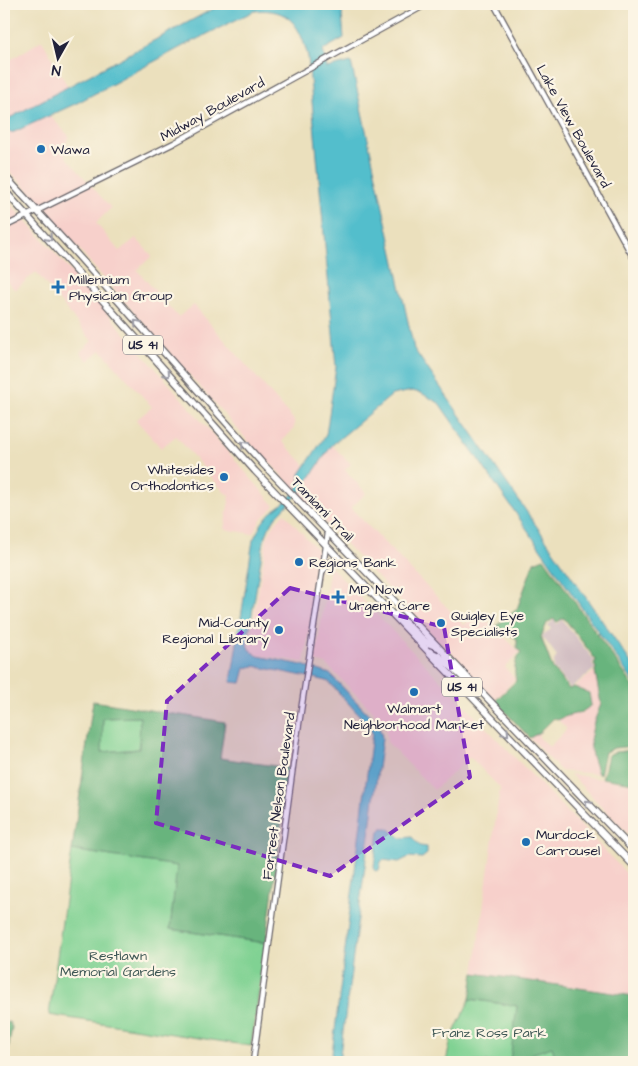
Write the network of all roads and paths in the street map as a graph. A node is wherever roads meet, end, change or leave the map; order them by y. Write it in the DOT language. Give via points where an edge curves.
graph roads {
  1 [pos="427,4"];
  2 [pos="494,4"];
  3 [pos="4,174"];
  4 [pos="4,190"];
  5 [pos="38,211"];
  6 [pos="28,216"];
  7 [pos="4,228"];
  8 [pos="634,259"];
  9 [pos="241,456"];
  10 [pos="262,464"];
  11 [pos="255,471"];
  12 [pos="273,476"];
  13 [pos="328,534"];
  14 [pos="327,546"];
  15 [pos="341,561"];
  16 [pos="323,570"];
  17 [pos="379,600"];
  18 [pos="438,647"];
  19 [pos="428,651"];
  20 [pos="482,693"];
  21 [pos="633,850"];
  22 [pos="624,856"];
  23 [pos="634,866"];
  24 [pos="254,1062"];
  1 -- 5 [label="street, Midway Boulevard" via="174,143"];
  2 -- 8 [label="street, Lake View Boulevard"];
  3 -- 5 [label="main road, Tamiami Trail / US 41"];
  4 -- 6 [label="main road, Tamiami Trail / US 41"];
  5 -- 6 [label="street, Midway Boulevard"];
  10 -- 5 [label="main road, Tamiami Trail / US 41, one-way"];
  6 -- 7 [label="street, Midway Boulevard"];
  6 -- 9 [label="main road, Tamiami Trail / US 41, one-way"];
  9 -- 10 [label="main road"];
  9 -- 11 [label="main road, Tamiami Trail / US 41"];
  10 -- 12 [label="main road, Tamiami Trail / US 41"];
  11 -- 12 [label="main road"];
  11 -- 14 [label="main road, Tamiami Trail / US 41"];
  12 -- 13 [label="main road, Tamiami Trail / US 41"];
  13 -- 14 [label="street, Forrest Nelson Boulevard"];
  13 -- 18 [label="main road, Tamiami Trail / US 41"];
  14 -- 15 [label="main road, Tamiami Trail / US 41"];
  14 -- 16 [label="street, Forrest Nelson Boulevard"];
  15 -- 16 [label="main road" via="331,562"];
  15 -- 17 [label="main road, Tamiami Trail / US 41"];
  16 -- 24 [label="street, Forrest Nelson Boulevard"];
  17 -- 18 [label="main road" via="427,643"];
  17 -- 19 [label="main road, Tamiami Trail / US 41"];
  18 -- 20 [label="main road, Tamiami Trail / US 41"];
  19 -- 20 [label="main road" via="439,656"];
  19 -- 22 [label="main road, Tamiami Trail / US 41, one-way"];
  21 -- 20 [label="main road, Tamiami Trail / US 41, one-way"];
  21 -- 22 [label="main road"];
  22 -- 23 [label="main road, Tamiami Trail / US 41"];
}
